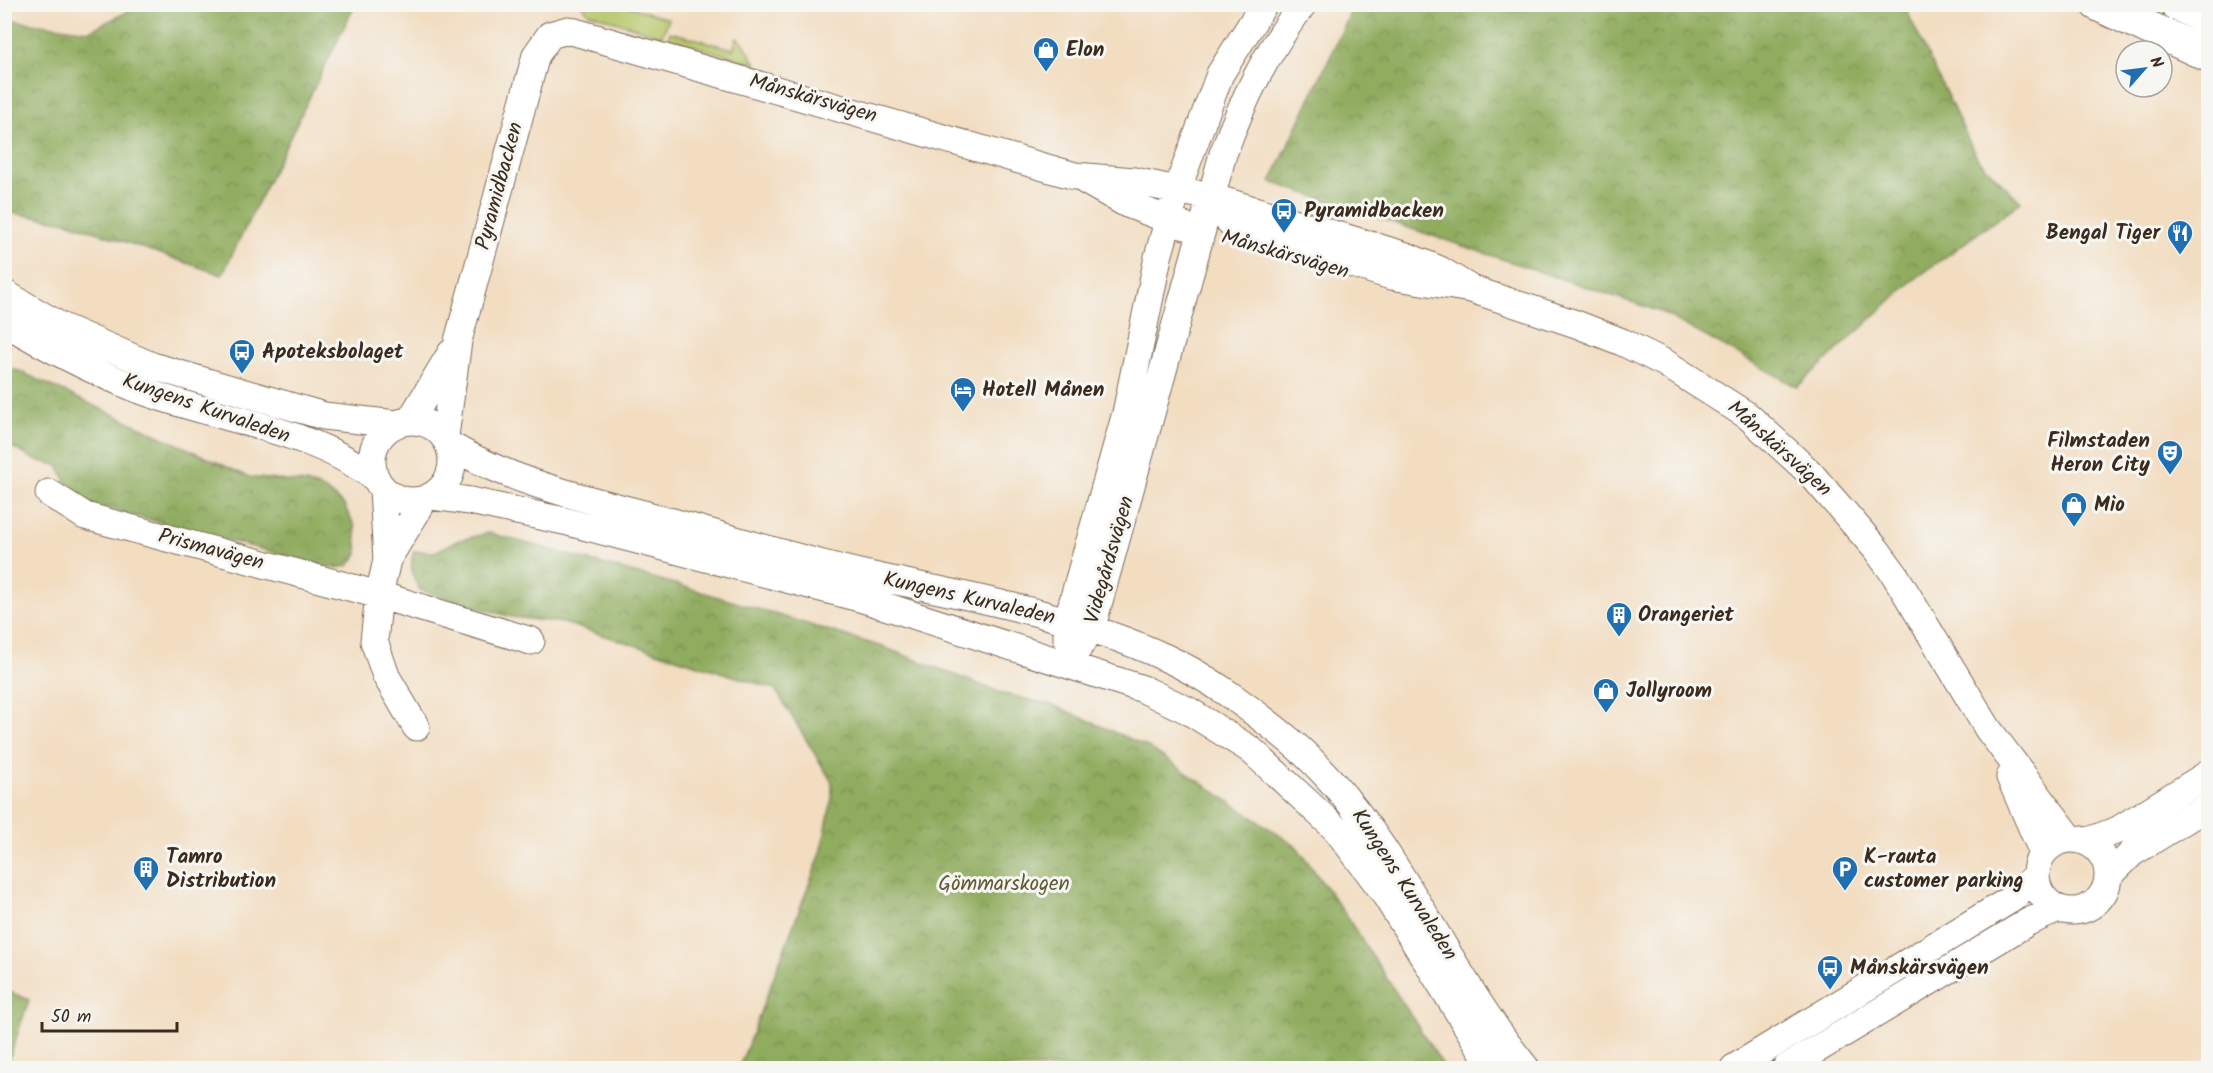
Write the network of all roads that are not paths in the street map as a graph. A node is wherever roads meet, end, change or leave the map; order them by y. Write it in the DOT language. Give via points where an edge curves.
graph roads {
  1 [pos="1264,4"];
  2 [pos="1303,4"];
  3 [pos="2097,4"];
  4 [pos="2177,4"];
  5 [pos="2208,19"];
  6 [pos="550,35"];
  7 [pos="2208,55"];
  8 [pos="1075,176"];
  9 [pos="1177,190"];
  10 [pos="1211,197"];
  11 [pos="1168,220"];
  12 [pos="1202,231"];
  13 [pos="1471,289"];
  14 [pos="4,292"];
  15 [pos="4,322"];
  16 [pos="458,341"];
  17 [pos="403,422"];
  18 [pos="446,440"];
  19 [pos="379,483"];
  20 [pos="48,493"];
  21 [pos="428,498"];
  22 [pos="387,560"];
  23 [pos="378,595"];
  24 [pos="1079,626"];
  25 [pos="531,641"];
  26 [pos="1067,664"];
  27 [pos="416,727"];
  28 [pos="1988,729"];
  29 [pos="2208,774"];
  30 [pos="2208,806"];
  31 [pos="2078,841"];
  32 [pos="2039,865"];
  33 [pos="2108,877"];
  34 [pos="2058,909"];
  35 [pos="1492,1068"];
  36 [pos="1526,1068"];
  37 [pos="1734,1068"];
  38 [pos="1786,1068"];
  1 -- 9 [label="street, Videgårdsvägen" via="1220,74"];
  2 -- 10 [label="street, Videgårdsvägen" via="1242,102"];
  3 -- 7 [label="highway"];
  4 -- 5 [label="highway"];
  6 -- 8 [label="street, Månskärsvägen" via="579,31"];
  6 -- 16 [label="street, Pyramidbacken" via="536,54"];
  8 -- 9 [label="street, Månskärsvägen" via="1134,181"];
  8 -- 11 [label="street, Månskärsvägen" via="1127,204"];
  9 -- 10 [label="street, Månskärsvägen"];
  9 -- 11 [label="street, Videgårdsvägen"];
  10 -- 12 [label="street, Videgårdsvägen"];
  10 -- 13 [label="street, Månskärsvägen" via="1406,256"];
  11 -- 12 [label="street, Månskärsvägen"];
  11 -- 24 [label="street, Videgårdsvägen"];
  12 -- 13 [label="street, Månskärsvägen" via="1386,284 1419,289"];
  12 -- 24 [label="street, Videgårdsvägen"];
  13 -- 28 [label="street, Månskärsvägen" via="1622,342 1665,363 1748,416 1810,473 1896,575"];
  14 -- 17 [label="street, Kungens Kurvaleden" via="60,326 152,366 324,416"];
  15 -- 19 [label="street, Kungens Kurvaleden" via="136,388 338,452"];
  16 -- 17 [label="street, Pyramidbacken"];
  16 -- 18 [label="street, Pyramidbacken"];
  17 -- 18 [label="street" via="435,427"];
  17 -- 19 [label="street" via="384,432 371,455"];
  18 -- 21 [label="street" via="452,458 451,472 443,488"];
  18 -- 24 [label="street, Kungens Kurvaleden" via="506,475 576,496 833,566"];
  19 -- 21 [label="street" via="404,501"];
  19 -- 22 [label="street"];
  20 -- 23 [label="street, Prismavägen" via="85,516"];
  21 -- 22 [label="street"];
  21 -- 26 [label="street, Kungens Kurvaleden" via="470,501 564,520 915,614"];
  22 -- 23 [label="street"];
  23 -- 25 [label="street, Prismavägen"];
  23 -- 27 [label="street" via="374,641 386,676"];
  24 -- 26 [label="street, Videgårdsvägen"];
  24 -- 36 [label="street, Kungens Kurvaleden" via="1164,657 1211,684 1259,717 1314,763 1380,841 1496,1030"];
  26 -- 35 [label="street, Kungens Kurvaleden" via="1143,689 1189,711 1251,750 1308,801 1361,858"];
  28 -- 31 [label="street, Månskärsvägen"];
  28 -- 32 [label="street, Månskärsvägen"];
  29 -- 31 [label="street" via="2118,830"];
  30 -- 33 [label="street" via="2132,853"];
  31 -- 32 [label="street" via="2050,846"];
  31 -- 33 [label="street" via="2100,853"];
  32 -- 34 [label="street" via="2038,890"];
  32 -- 37 [label="street" via="2013,898"];
  33 -- 34 [label="street" via="2098,900 2088,908 2073,912"];
  34 -- 38 [label="street" via="2028,922"];
}
